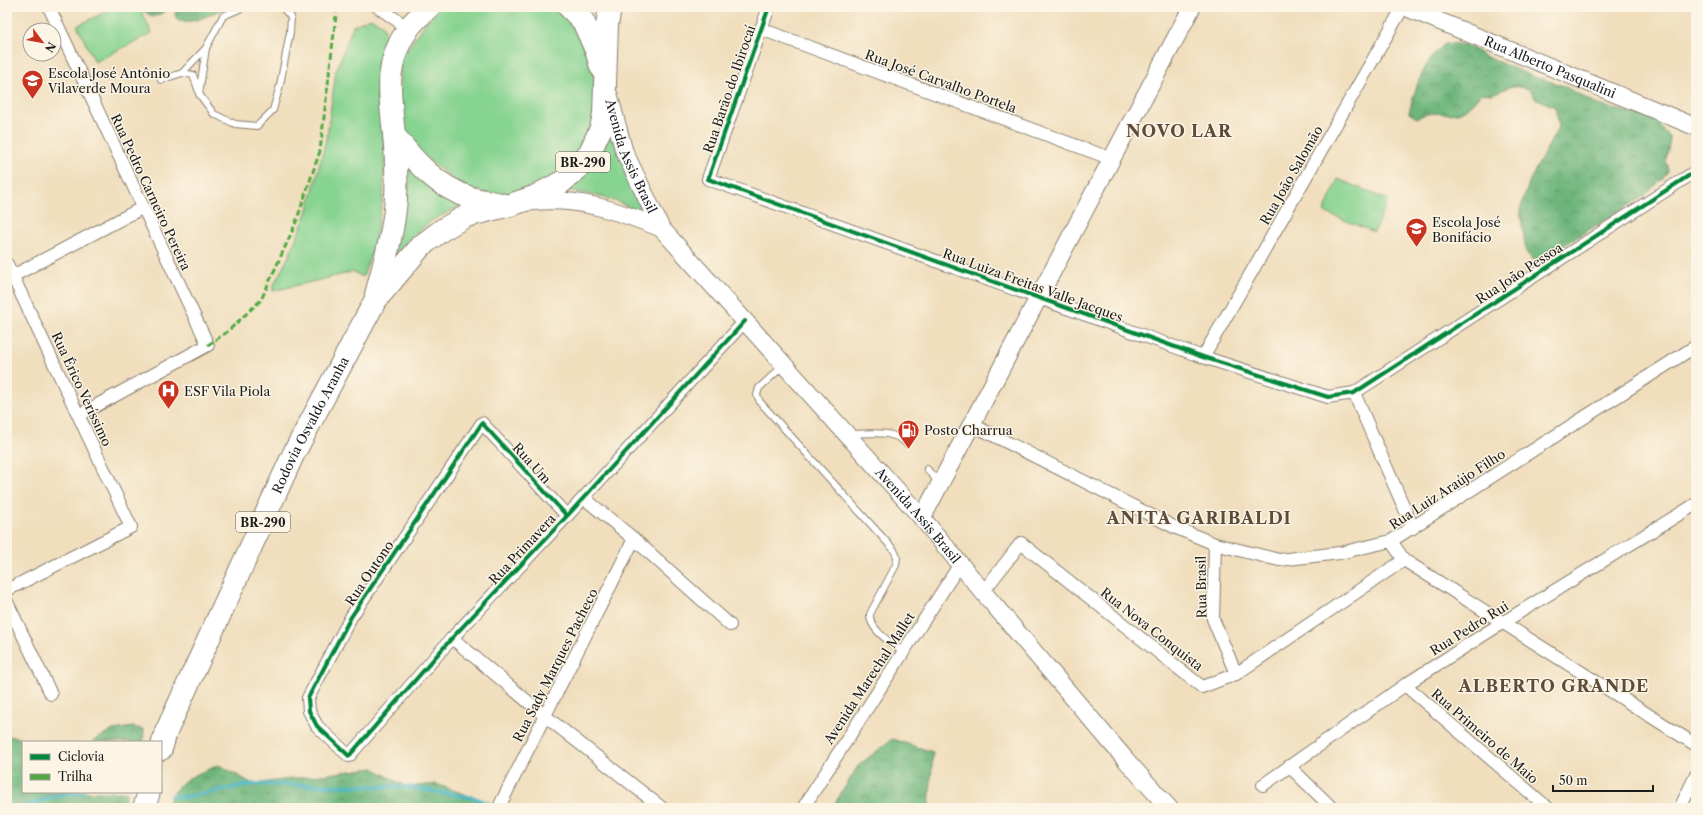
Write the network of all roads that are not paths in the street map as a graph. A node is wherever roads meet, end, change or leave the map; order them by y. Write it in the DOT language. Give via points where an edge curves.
graph roads {
  1 [pos="49,7"];
  2 [pos="244,7"];
  3 [pos="283,7"];
  4 [pos="378,7"];
  5 [pos="429,7"];
  6 [pos="569,7"];
  7 [pos="610,7"];
  8 [pos="769,7"];
  9 [pos="1192,7"];
  10 [pos="1404,7"];
  11 [pos="408,28"];
  12 [pos="761,29"];
  13 [pos="206,48"];
  14 [pos="182,73"];
  15 [pos="161,80"];
  16 [pos="605,82"];
  17 [pos="200,94"];
  18 [pos="1696,127"];
  19 [pos="394,135"];
  20 [pos="1112,159"];
  21 [pos="1696,171"];
  22 [pos="708,179"];
  23 [pos="510,205"];
  24 [pos="142,208"];
  25 [pos="661,228"];
  26 [pos="7,264"];
  27 [pos="10,278"];
  28 [pos="1037,298"];
  29 [pos="375,300"];
  30 [pos="745,321"];
  31 [pos="1696,346"];
  32 [pos="1202,357"];
  33 [pos="784,365"];
  34 [pos="1354,393"];
  35 [pos="79,415"];
  36 [pos="482,423"];
  37 [pos="971,424"];
  38 [pos="847,434"];
  39 [pos="906,443"];
  40 [pos="927,469"];
  41 [pos="940,483"];
  42 [pos="584,498"];
  43 [pos="1696,504"];
  44 [pos="567,516"];
  45 [pos="922,518"];
  46 [pos="1413,528"];
  47 [pos="634,539"];
  48 [pos="1391,541"];
  49 [pos="1215,544"];
  50 [pos="1404,560"];
  51 [pos="960,564"];
  52 [pos="7,590"];
  53 [pos="983,592"];
  54 [pos="7,602"];
  55 [pos="1502,623"];
  56 [pos="730,625"];
  57 [pos="452,638"];
  58 [pos="903,652"];
  59 [pos="1236,674"];
  60 [pos="1405,685"];
  61 [pos="51,694"];
  62 [pos="545,716"];
  63 [pos="162,746"];
  64 [pos="1696,746"];
  65 [pos="349,756"];
  66 [pos="1289,766"];
  67 [pos="1696,775"];
  68 [pos="1263,785"];
  69 [pos="149,793"];
  70 [pos="501,803"];
  71 [pos="144,808"];
  72 [pos="662,808"];
  73 [pos="803,808"];
  74 [pos="1169,808"];
  75 [pos="1332,808"];
  76 [pos="1548,808"];
  77 [pos="1680,808"];
  1 -- 24 [label="street, Rua Pedro Carneiro Pereira"];
  2 -- 13 [label="lane" via="223,16"];
  3 -- 17 [label="lane" via="291,17 290,32 273,110 257,126 235,124 214,114"];
  4 -- 11 [label="street"];
  5 -- 11 [label="highway, BR-290"];
  6 -- 16 [label="highway" via="584,21"];
  7 -- 16 [label="highway, BR-290"];
  8 -- 12 [label="street, Rua Barão do Ibirocaí"];
  9 -- 20 [label="main road"];
  10 -- 18 [label="main road, Rua Alberto Pasqualini"];
  10 -- 32 [label="street, Rua João Salomão"];
  11 -- 19 [label="highway, BR-290" via="396,52 389,80"];
  12 -- 20 [label="street, Rua José Carvalho Portela"];
  12 -- 22 [label="street, Rua Barão do Ibirocaí"];
  13 -- 14 [label="lane"];
  13 -- 17 [label="lane"];
  14 -- 15 [label="lane"];
  14 -- 17 [label="lane" via="193,75"];
  16 -- 23 [label="highway, BR-290" via="601,128 589,154 562,182 534,197"];
  16 -- 25 [label="main road, Avenida Assis Brasil" via="624,151"];
  19 -- 23 [label="highway" via="430,176 446,187 471,198"];
  19 -- 29 [label="highway, BR-290" via="395,204 392,233"];
  20 -- 28 [label="main road"];
  21 -- 34 [label="street, Rua João Pessoa"];
  22 -- 28 [label="street, Rua Luiza Freitas Valle Jacques"];
  23 -- 25 [label="main road, Avenida Assis Brasil" via="546,200 572,201 619,212"];
  23 -- 29 [label="highway, BR-290" via="466,216 442,230 421,246"];
  24 -- 27 [label="street"];
  24 -- 35 [label="street, Rua Pedro Carneiro Pereira" via="208,345"];
  25 -- 30 [label="main road, Avenida Assis Brasil"];
  26 -- 27 [label="street, Rua Érico Veríssimo"];
  27 -- 35 [label="street, Rua Érico Veríssimo"];
  28 -- 32 [label="street, Rua Luiza Freitas Valle Jacques"];
  28 -- 37 [label="main road"];
  29 -- 63 [label="highway, Rodovia Osvaldo Aranha / BR-290" via="293,455"];
  30 -- 33 [label="main road, Avenida Assis Brasil"];
  30 -- 42 [label="street, Rua Primavera"];
  31 -- 46 [label="street, Rua Luiz Araújo Filho"];
  32 -- 34 [label="street, Rua Luiza Freitas Valle Jacques" via="1328,397"];
  33 -- 38 [label="main road, Avenida Assis Brasil"];
  33 -- 58 [label="lane" via="759,388 757,395 760,402 894,550 897,557 896,565 870,614 870,620 873,627"];
  34 -- 46 [label="street"];
  35 -- 52 [label="street, Rua Érico Veríssimo" via="131,527"];
  36 -- 44 [label="street, Rua Um"];
  36 -- 65 [label="street, Rua Outono" via="351,617 308,698 309,711 317,726"];
  37 -- 41 [label="main road"];
  37 -- 49 [label="street, Rua Luiz Araújo Filho" via="1166,524"];
  38 -- 39 [label="lane" via="890,434"];
  38 -- 45 [label="main road, Avenida Assis Brasil"];
  40 -- 41 [label="lane"];
  41 -- 45 [label="main road"];
  42 -- 44 [label="street, Rua Primavera"];
  42 -- 47 [label="street"];
  43 -- 55 [label="street, Rua Pedro Rui"];
  44 -- 57 [label="street, Rua Primavera"];
  45 -- 51 [label="main road, Avenida Assis Brasil"];
  46 -- 48 [label="street, Rua Luiz Araújo Filho"];
  47 -- 56 [label="street"];
  47 -- 62 [label="street, Rua Sady Marques Pacheco"];
  48 -- 49 [label="street, Rua Luiz Araújo Filho" via="1340,553 1279,560"];
  48 -- 50 [label="street"];
  49 -- 59 [label="street, Rua Brasil" via="1213,619"];
  50 -- 55 [label="street"];
  50 -- 59 [label="street, Rua Nova Conquista"];
  51 -- 53 [label="main road, Avenida Assis Brasil"];
  51 -- 58 [label="street, Avenida Marechal Mallet"];
  53 -- 59 [label="street, Rua Nova Conquista" via="1021,543 1202,687"];
  53 -- 74 [label="main road, Avenida Assis Brasil"];
  54 -- 61 [label="street"];
  55 -- 60 [label="street, Rua Pedro Rui"];
  55 -- 64 [label="street"];
  57 -- 62 [label="street"];
  57 -- 65 [label="street, Rua Primavera"];
  58 -- 73 [label="street, Avenida Marechal Mallet"];
  60 -- 66 [label="street, Rua Pedro Rui"];
  60 -- 76 [label="street, Rua Primeiro de Maio"];
  62 -- 70 [label="street, Rua Sady Marques Pacheco"];
  62 -- 72 [label="street"];
  66 -- 68 [label="street, Rua Pedro Rui"];
  66 -- 75 [label="street"];
  67 -- 77 [label="street"];
  69 -- 71 [label="highway"];
}
